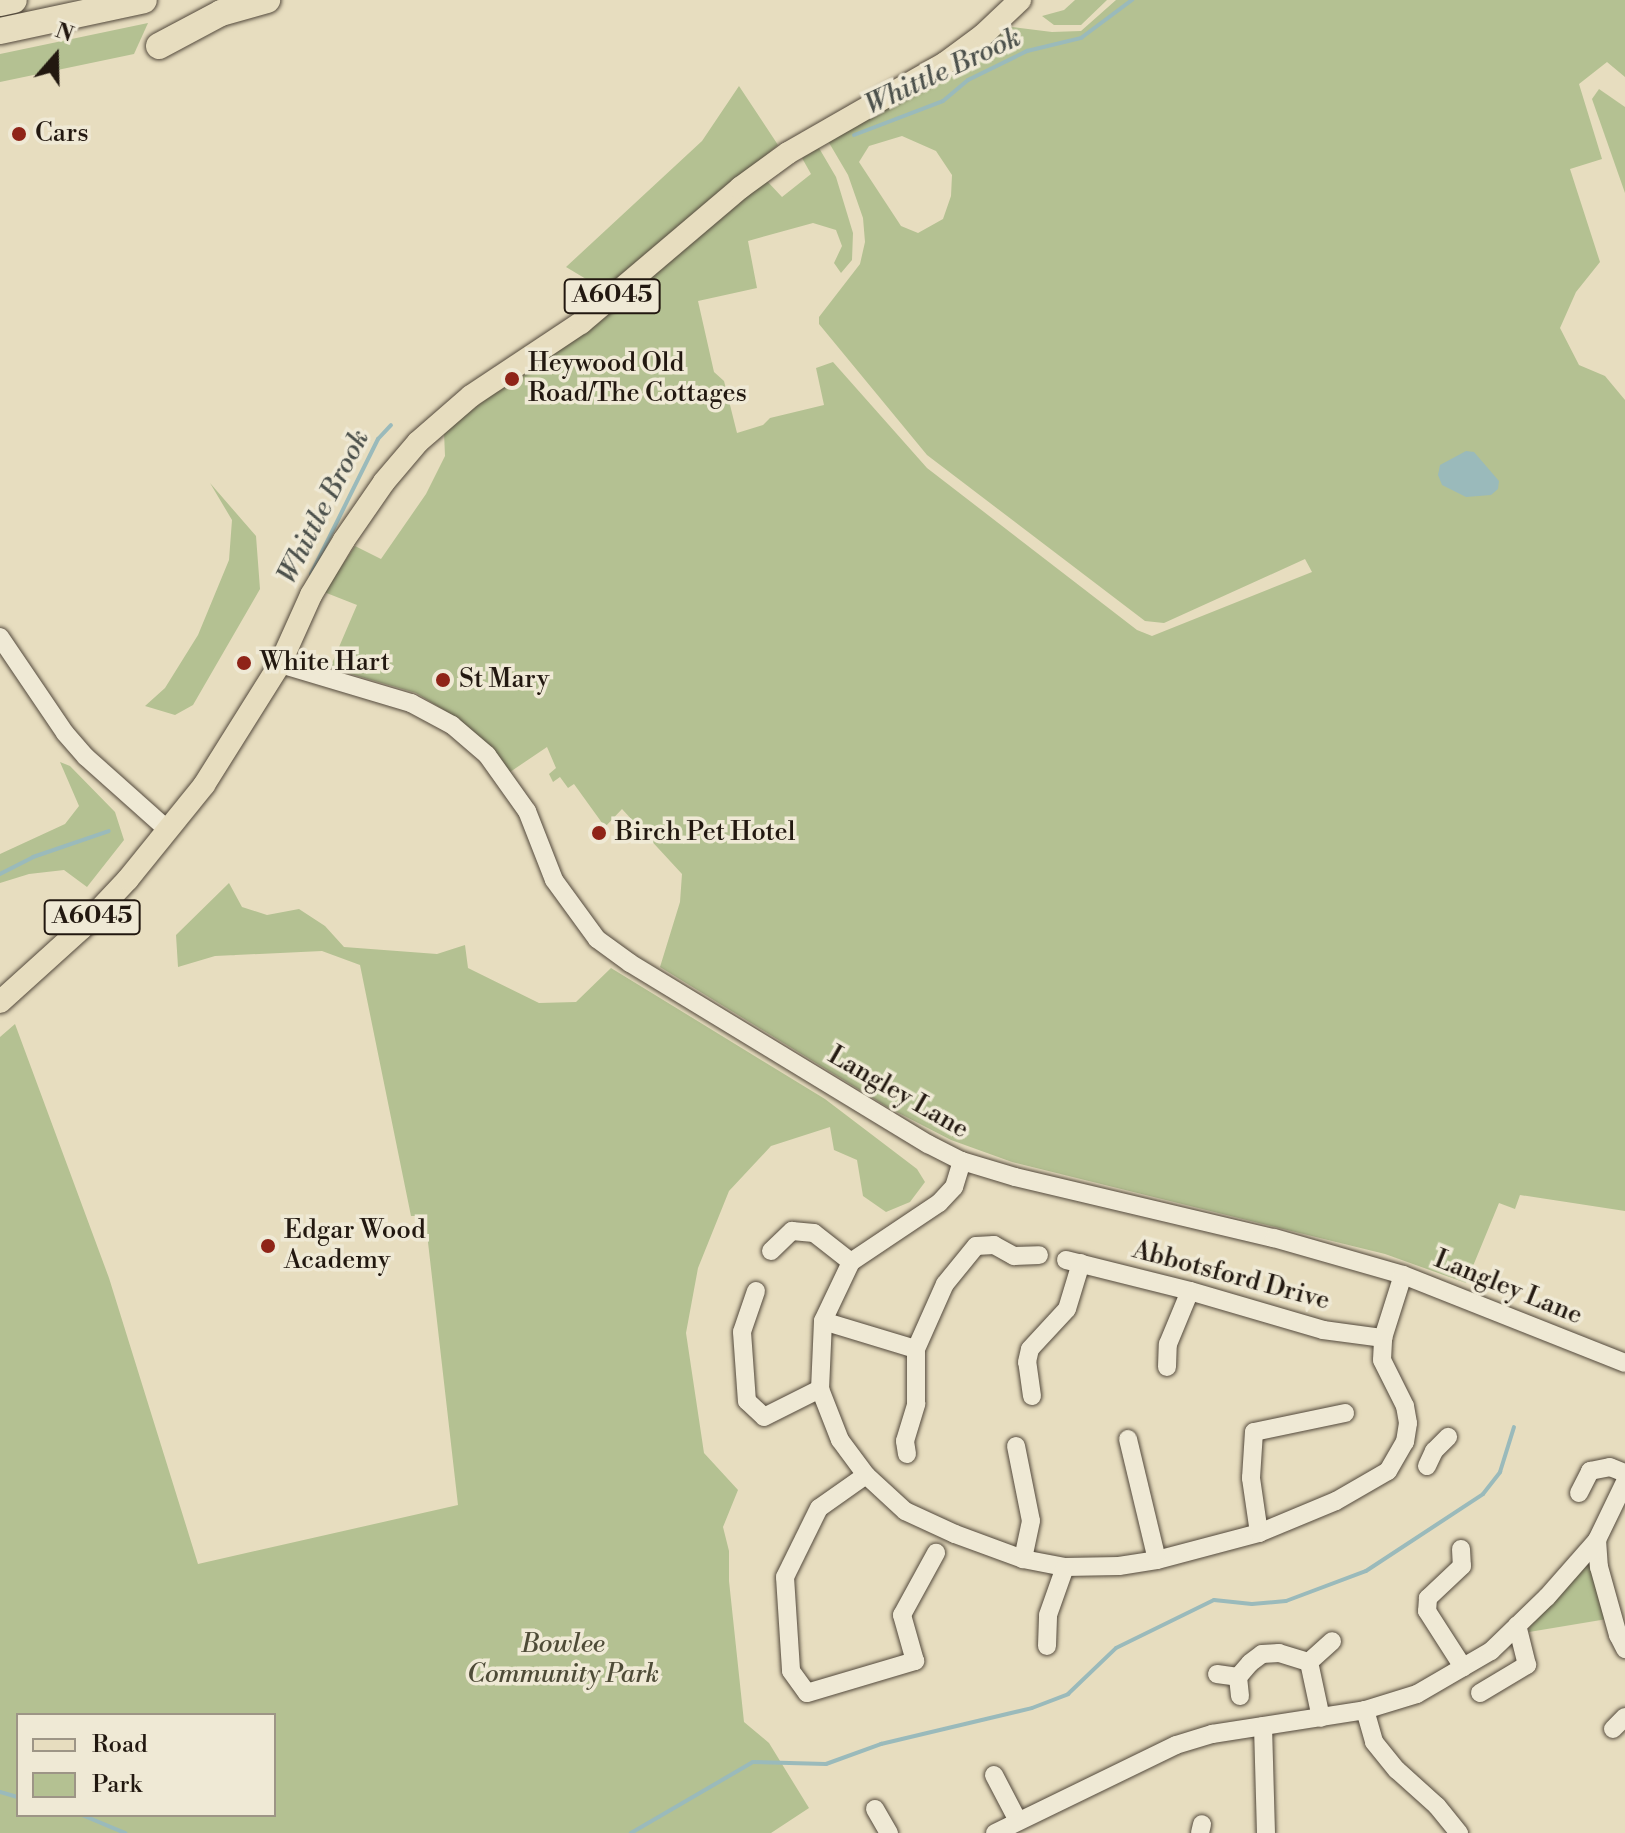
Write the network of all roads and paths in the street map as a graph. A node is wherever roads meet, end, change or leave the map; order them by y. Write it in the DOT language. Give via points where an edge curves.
graph roads {
  1 [pos="14,0"];
  2 [pos="144,0"];
  3 [pos="267,0"];
  4 [pos="1020,0"];
  5 [pos="0,3"];
  6 [pos="0,31"];
  7 [pos="159,46"];
  8 [pos="0,637"];
  9 [pos="280,664"];
  10 [pos="168,830"];
  11 [pos="0,1002"];
  12 [pos="962,1161"];
  13 [pos="771,1251"];
  14 [pos="1039,1255"];
  15 [pos="851,1262"];
  16 [pos="1403,1275"];
  17 [pos="756,1291"];
  18 [pos="1190,1291"];
  19 [pos="823,1321"];
  20 [pos="1383,1338"];
  21 [pos="916,1349"];
  22 [pos="1625,1363"];
  23 [pos="1167,1367"];
  24 [pos="820,1389"];
  25 [pos="1032,1396"];
  26 [pos="1345,1413"];
  27 [pos="1448,1437"];
  28 [pos="1128,1439"];
  29 [pos="1405,1442"];
  30 [pos="1016,1446"];
  31 [pos="907,1454"];
  32 [pos="1625,1473"];
  33 [pos="866,1475"];
  34 [pos="1624,1489"];
  35 [pos="1579,1493"];
  36 [pos="1259,1533"];
  37 [pos="1597,1540"];
  38 [pos="936,1553"];
  39 [pos="1023,1559"];
  40 [pos="1157,1560"];
  41 [pos="1467,1562"];
  42 [pos="1065,1567"];
  43 [pos="1517,1625"];
  44 [pos="1332,1641"];
  45 [pos="1047,1646"];
  46 [pos="1625,1649"];
  47 [pos="1309,1662"];
  48 [pos="1463,1667"];
  49 [pos="1217,1674"];
  50 [pos="1480,1693"];
  51 [pos="1365,1710"];
  52 [pos="1321,1718"];
  53 [pos="1263,1726"];
  54 [pos="994,1775"];
  55 [pos="875,1809"];
  56 [pos="1018,1821"];
  57 [pos="890,1826"];
  58 [pos="995,1833"];
  59 [pos="1266,1833"];
  60 [pos="1459,1833"];
  1 -- 5 [label="highway"];
  2 -- 6 [label="highway"];
  3 -- 7 [label="highway" via="221,13"];
  4 -- 9 [label="main road, A6045" via="945,63 752,179 581,323 443,418 384,482 344,540 311,595"];
  8 -- 10 [label="street" via="65,733"];
  9 -- 10 [label="main road, A6045" via="224,756"];
  9 -- 12 [label="street, Langley Lane" via="411,703 452,725 487,755 527,811 554,880 597,939"];
  10 -- 11 [label="main road, A6045" via="82,928"];
  12 -- 15 [label="street" via="954,1187 939,1203"];
  12 -- 16 [label="street, Langley Lane"];
  13 -- 15 [label="street" via="792,1231 814,1233"];
  14 -- 21 [label="street" via="1014,1256 994,1245 976,1246 945,1284"];
  15 -- 19 [label="street"];
  16 -- 20 [label="street"];
  16 -- 22 [label="street, Langley Lane"];
  17 -- 24 [label="street" via="742,1332 747,1401 764,1417"];
  18 -- 20 [label="street, Abbotsford Drive" via="1323,1330"];
  18 -- 23 [label="street" via="1168,1344"];
  18 -- 25 [label="street, Abbotsford Drive" via="1073,1262 1067,1309 1030,1349"];
  19 -- 21 [label="street"];
  19 -- 24 [label="street"];
  20 -- 29 [label="street" via="1382,1360 1405,1406"];
  21 -- 31 [label="street" via="916,1404 905,1441"];
  24 -- 33 [label="street" via="840,1440"];
  26 -- 36 [label="street" via="1254,1432 1251,1478"];
  27 -- 29 [label="street" via="1431,1459"];
  28 -- 40 [label="street"];
  29 -- 36 [label="street" via="1388,1471 1371,1484"];
  30 -- 39 [label="street" via="1031,1521"];
  32 -- 35 [label="street" via="1610,1467 1590,1471"];
  33 -- 38 [label="street" via="819,1508 785,1577 791,1671 807,1693 915,1661 902,1615"];
  33 -- 39 [label="street" via="905,1511"];
  34 -- 37 [label="street"];
  36 -- 40 [label="street"];
  37 -- 43 [label="street"];
  37 -- 46 [label="street" via="1599,1567"];
  39 -- 42 [label="street"];
  40 -- 42 [label="street"];
  41 -- 48 [label="street" via="1428,1598 1427,1611"];
  42 -- 45 [label="street" via="1048,1615"];
  43 -- 48 [label="street" via="1491,1651"];
  43 -- 50 [label="street" via="1527,1665"];
  44 -- 47 [label="street"];
  47 -- 49 [label="street" via="1262,1654 1239,1686"];
  47 -- 52 [label="street"];
  48 -- 51 [label="street" via="1417,1694"];
  51 -- 52 [label="street"];
  51 -- 60 [label="street" via="1374,1742"];
  52 -- 53 [label="street"];
  53 -- 56 [label="street" via="1176,1745"];
  53 -- 59 [label="street"];
  54 -- 56 [label="street" via="1011,1792"];
  55 -- 57 [label="street"];
  56 -- 58 [label="street"];
}
